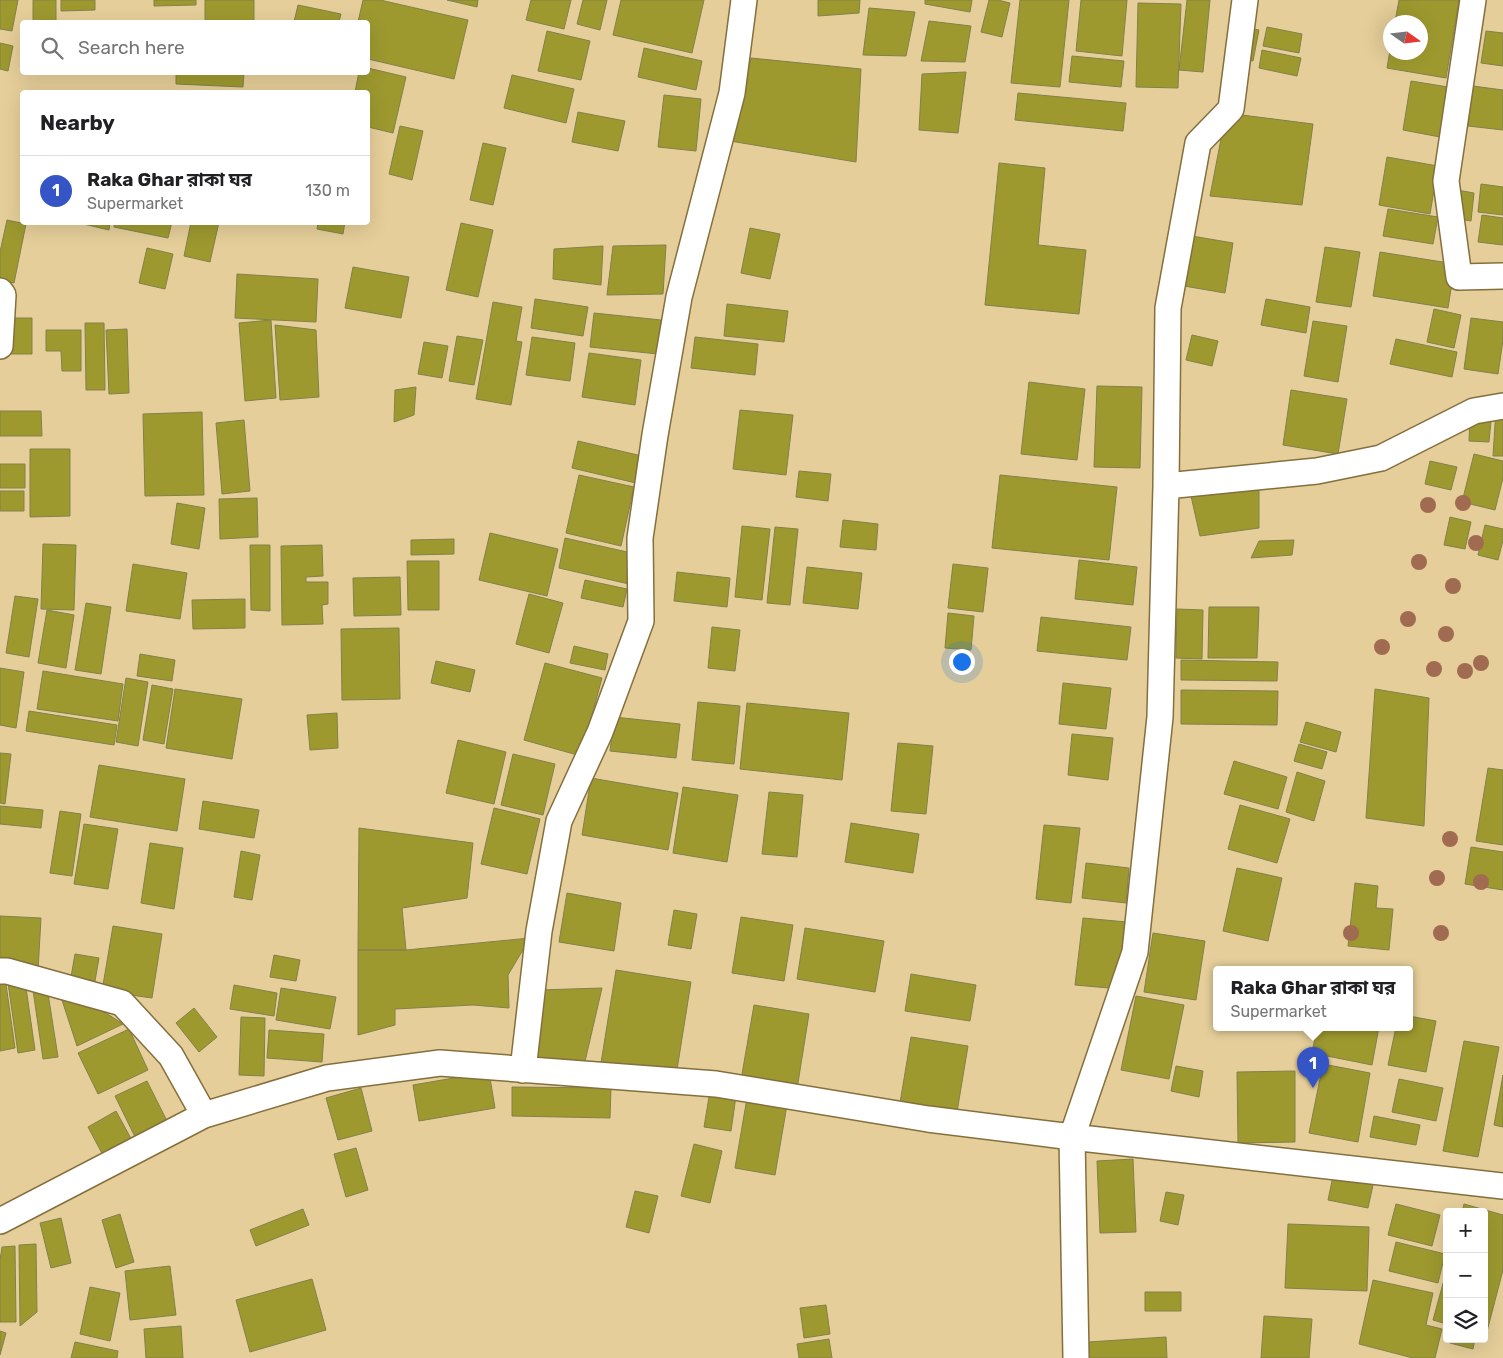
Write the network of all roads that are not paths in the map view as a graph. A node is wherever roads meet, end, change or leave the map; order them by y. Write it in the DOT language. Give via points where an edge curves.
graph roads {
  1 [pos="744,0"];
  2 [pos="1245,0"];
  3 [pos="1473,0"];
  4 [pos="1503,276"];
  5 [pos="0,292"];
  6 [pos="0,346"];
  7 [pos="1503,406"];
  8 [pos="1166,486"];
  9 [pos="0,971"];
  10 [pos="523,1070"];
  11 [pos="204,1115"];
  12 [pos="1072,1137"];
  13 [pos="1503,1186"];
  14 [pos="0,1221"];
  15 [pos="1076,1358"];
  1 -- 10 [label="street" via="732,93 679,297 655,435 640,538 640,622 600,732 559,821 539,931"];
  2 -- 8 [label="street" via="1231,109 1198,143 1168,308"];
  3 -- 4 [label="street" via="1446,182 1459,277"];
  5 -- 6 [label="street" via="3,295"];
  7 -- 8 [label="street" via="1474,411 1381,458 1317,471"];
  8 -- 12 [label="street" via="1160,717 1134,952"];
  9 -- 11 [label="street" via="122,1003 171,1056"];
  10 -- 11 [label="street" via="440,1063 326,1078"];
  10 -- 12 [label="street" via="716,1084"];
  11 -- 14 [label="street"];
  12 -- 13 [label="street"];
  12 -- 15 [label="street"];
}
